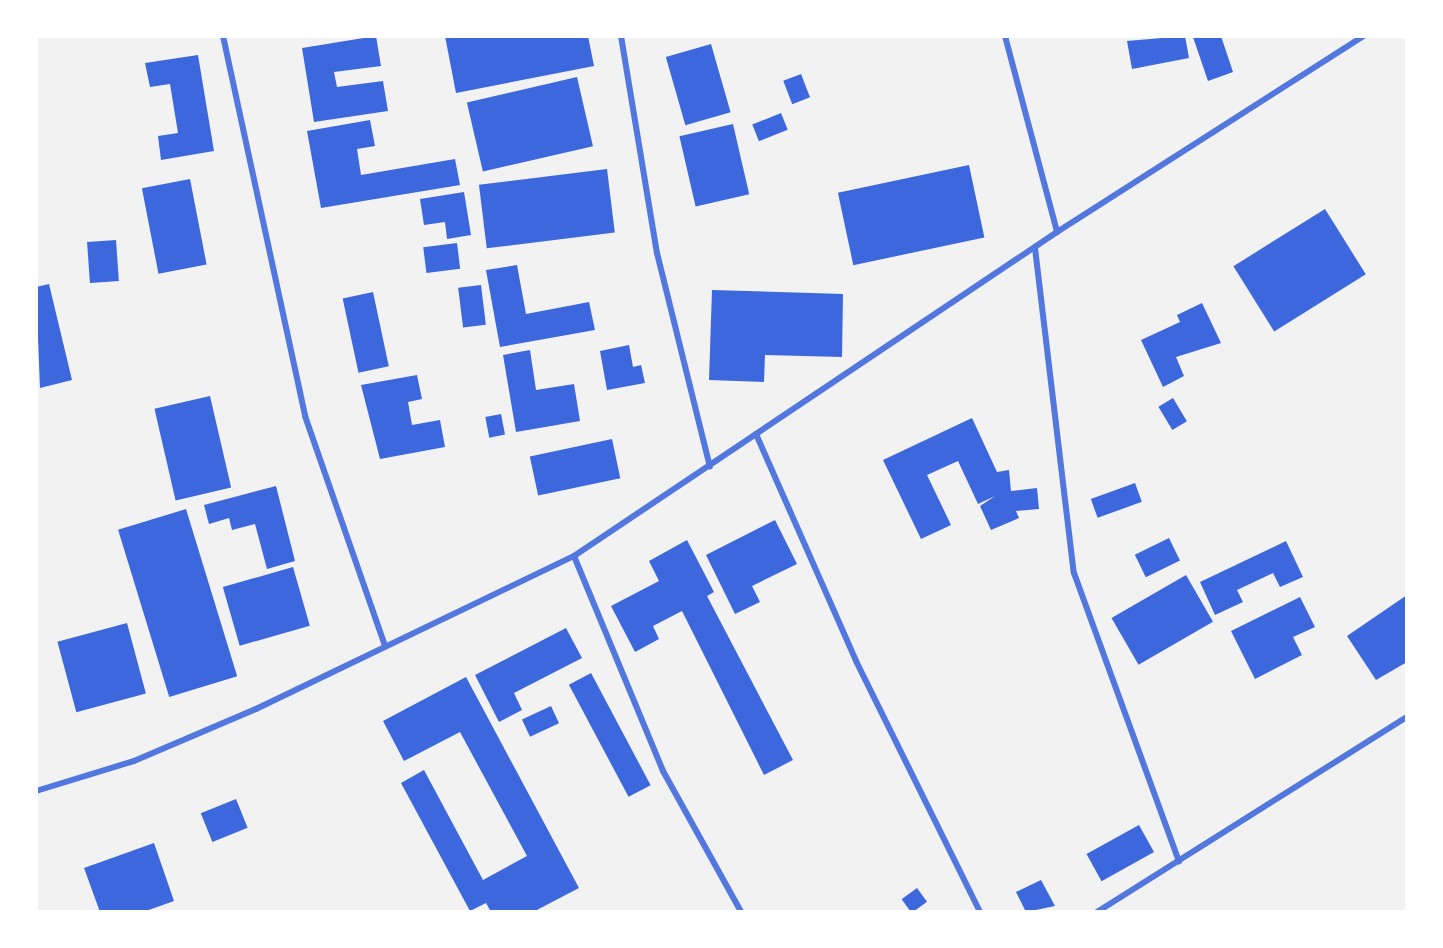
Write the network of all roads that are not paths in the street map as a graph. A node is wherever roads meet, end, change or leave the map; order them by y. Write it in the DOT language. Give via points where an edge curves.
graph roads {
  1 [pos="223,36"];
  2 [pos="621,36"];
  3 [pos="1005,36"];
  4 [pos="1363,36"];
  5 [pos="1057,232"];
  6 [pos="1035,248"];
  7 [pos="756,434"];
  8 [pos="710,467"];
  9 [pos="574,556"];
  10 [pos="385,646"];
  11 [pos="1407,717"];
  12 [pos="36,791"];
  13 [pos="1179,861"];
  14 [pos="741,912"];
  15 [pos="980,912"];
  16 [pos="1097,912"];
  1 -- 10 [label="street" via="305,416"];
  2 -- 8 [label="street" via="657,253"];
  3 -- 5 [label="street"];
  4 -- 5 [label="street"];
  5 -- 6 [label="street"];
  6 -- 7 [label="street"];
  6 -- 13 [label="street" via="1074,573"];
  7 -- 8 [label="street"];
  7 -- 15 [label="street" via="856,661"];
  8 -- 9 [label="street"];
  9 -- 10 [label="street"];
  9 -- 14 [label="street" via="663,771"];
  10 -- 12 [label="street" via="134,761"];
  11 -- 13 [label="street"];
  13 -- 16 [label="street"];
}
